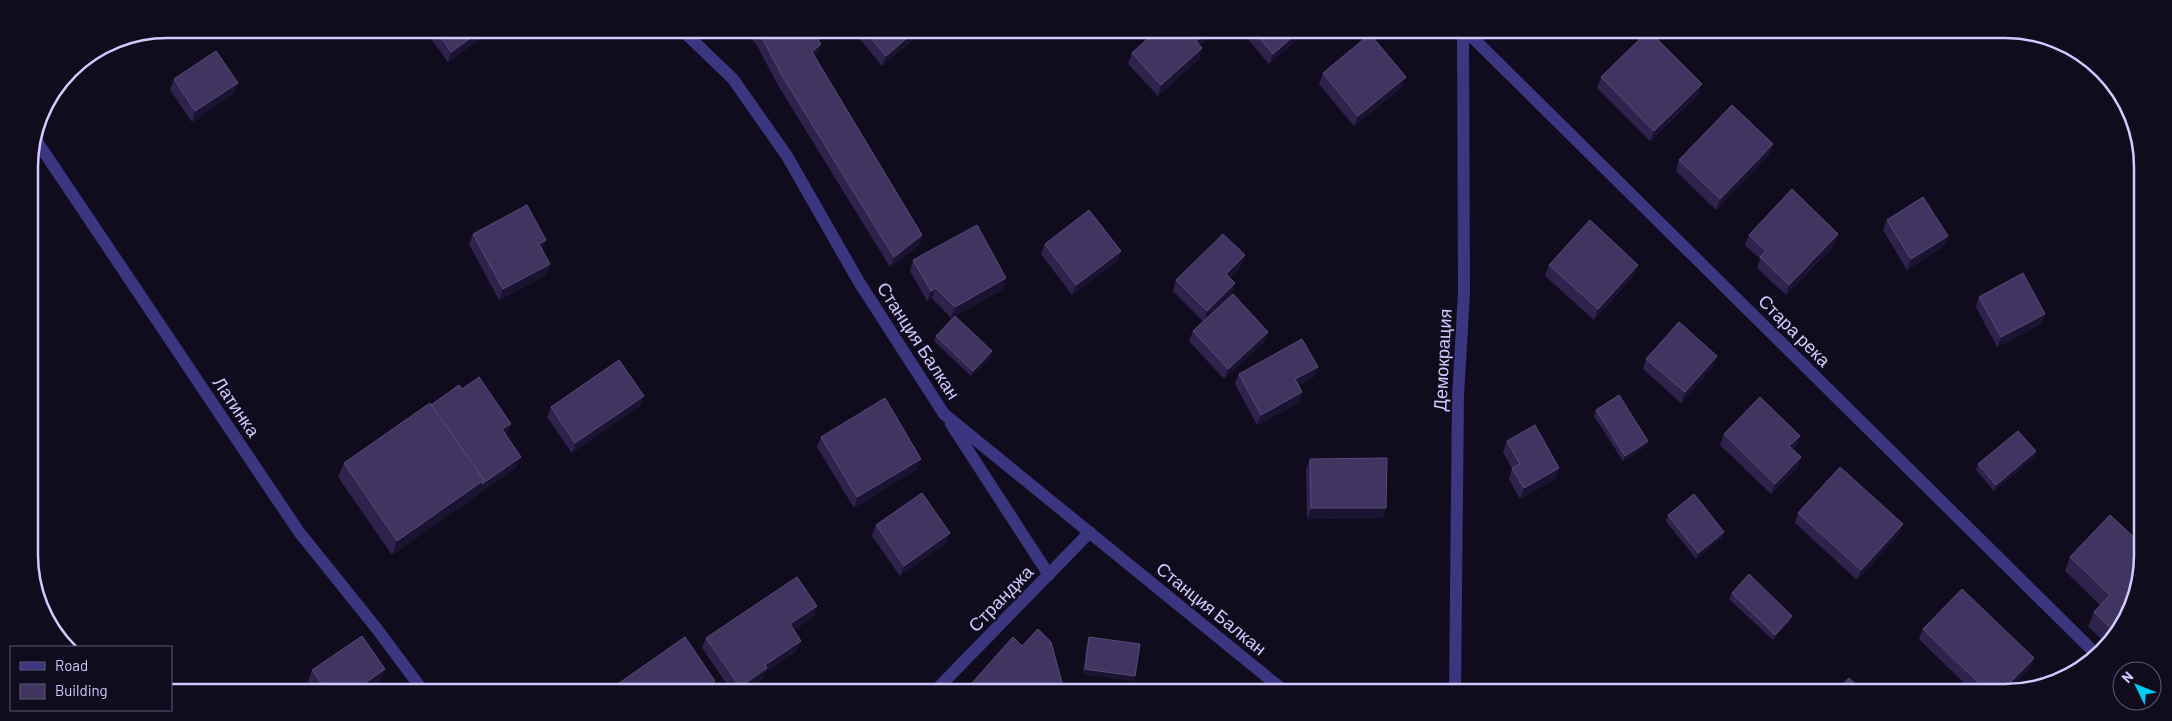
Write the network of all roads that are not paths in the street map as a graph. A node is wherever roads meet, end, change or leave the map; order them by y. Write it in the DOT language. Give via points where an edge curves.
graph roads {
  1 [pos="690,38"];
  2 [pos="1465,38"];
  3 [pos="1471,38"];
  4 [pos="40,146"];
  5 [pos="944,414"];
  6 [pos="1090,532"];
  7 [pos="1049,575"];
  8 [pos="2092,650"];
  9 [pos="1276,683"];
  10 [pos="1455,683"];
  11 [pos="417,684"];
  12 [pos="942,684"];
  1 -- 5 [label="street, Станция Балкан" via="733,79 787,156 859,282"];
  2 -- 10 [label="street, Демокрация" via="1464,293 1458,396"];
  3 -- 8 [label="street, Стара река"];
  4 -- 11 [label="street, Латинка" via="299,532 378,628"];
  5 -- 6 [label="street, Станция Балкан"];
  5 -- 7 [label="street"];
  6 -- 7 [label="street, Странджа"];
  6 -- 9 [label="street, Станция Балкан"];
  7 -- 12 [label="street, Странджа"];
}
